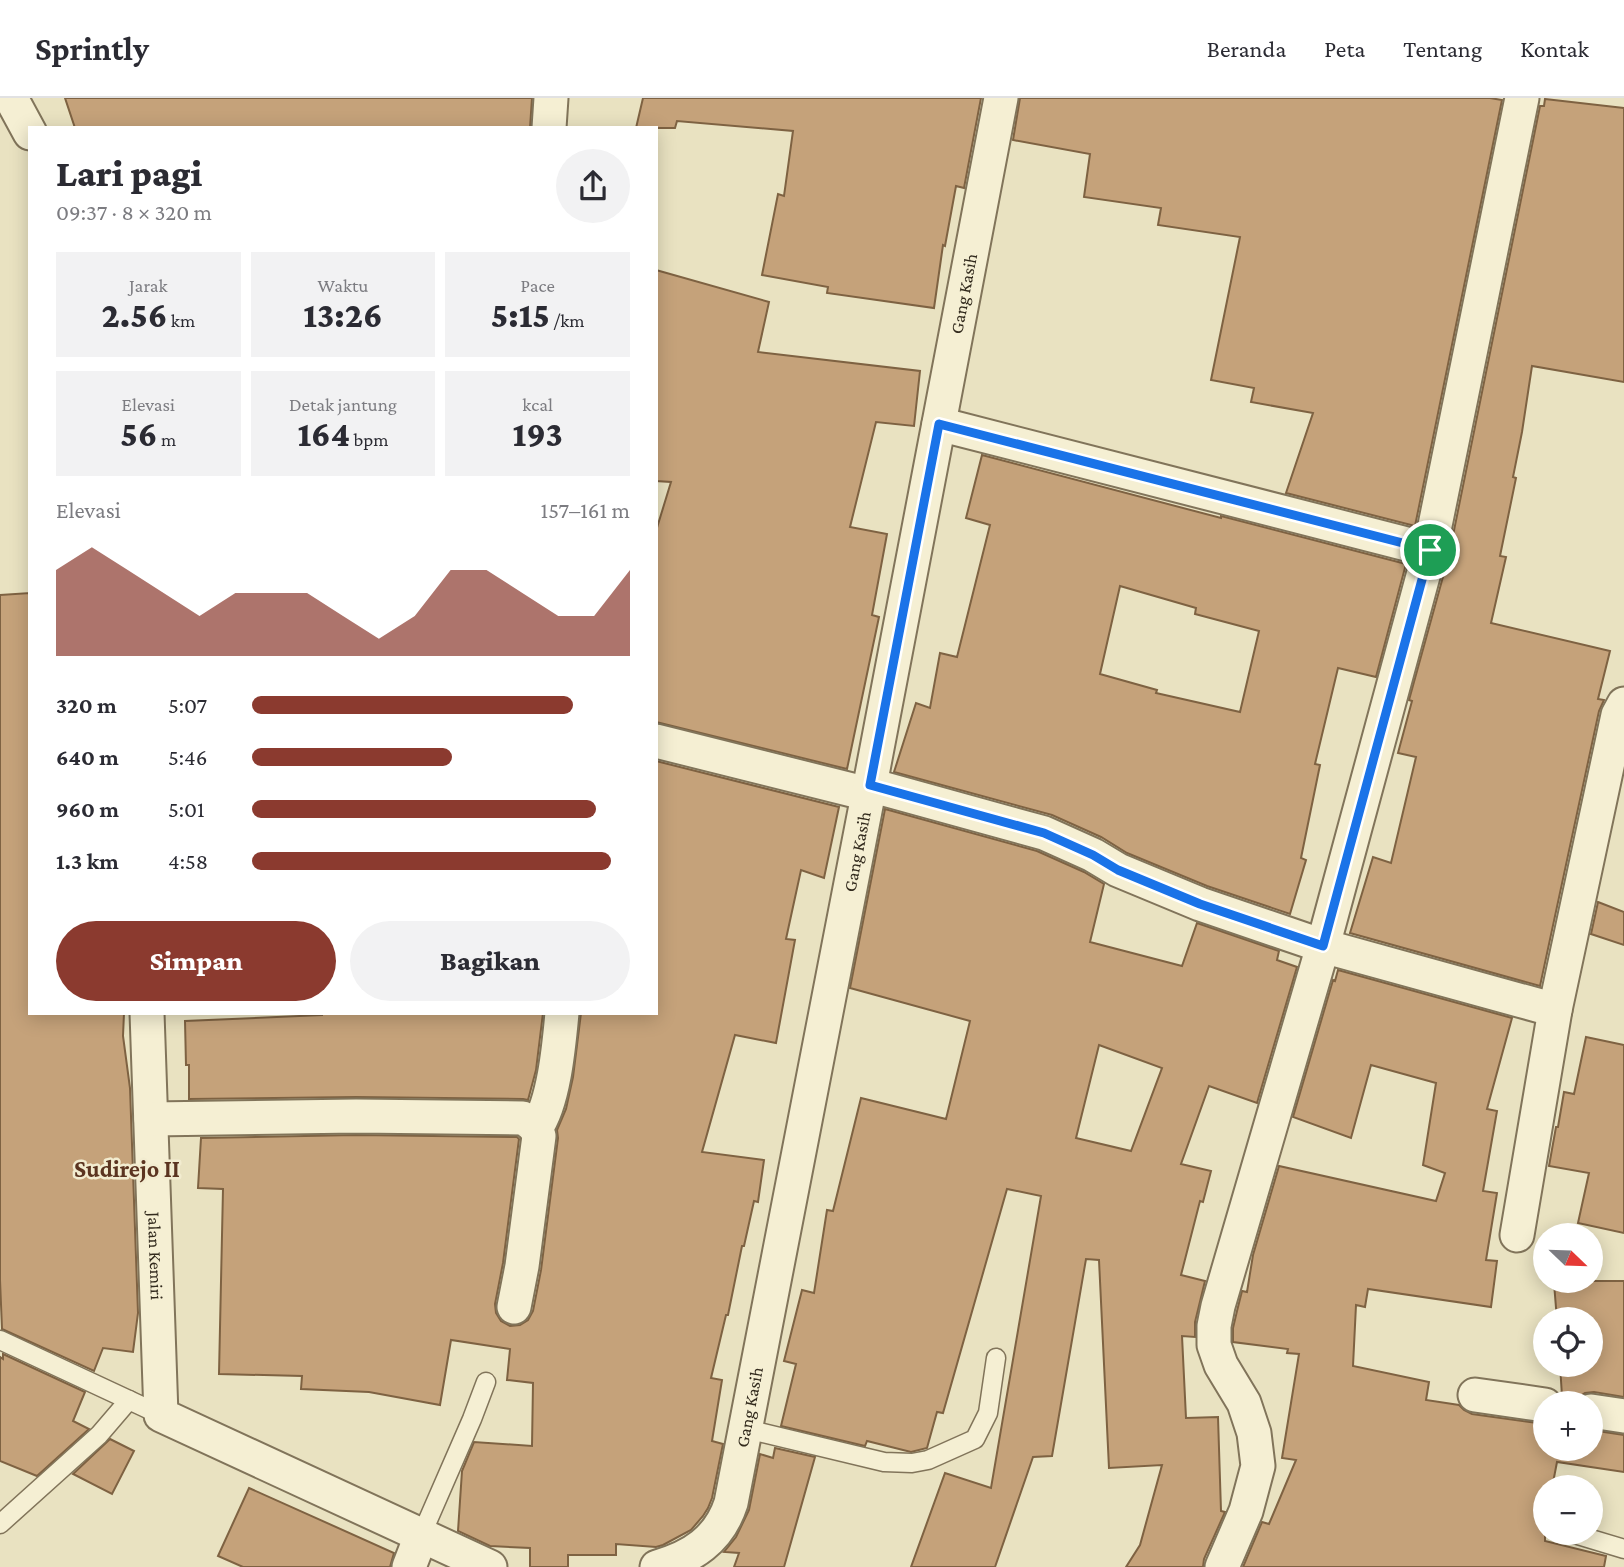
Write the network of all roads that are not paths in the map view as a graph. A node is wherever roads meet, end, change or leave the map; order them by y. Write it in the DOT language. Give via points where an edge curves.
graph roads {
  1 [pos="11,98"];
  2 [pos="551,98"];
  3 [pos="1001,98"];
  4 [pos="1522,98"];
  5 [pos="549,126"];
  6 [pos="28,129"];
  7 [pos="939,424"];
  8 [pos="1430,550"];
  9 [pos="1624,704"];
  10 [pos="658,741"];
  11 [pos="869,790"];
  12 [pos="1323,946"];
  13 [pos="1555,1010"];
  14 [pos="147,1015"];
  15 [pos="562,1015"];
  16 [pos="151,1119"];
  17 [pos="536,1128"];
  18 [pos="1517,1235"];
  19 [pos="514,1307"];
  20 [pos="0,1340"];
  21 [pos="996,1358"];
  22 [pos="486,1382"];
  23 [pos="1475,1395"];
  24 [pos="129,1400"];
  25 [pos="1533,1403"];
  26 [pos="1603,1413"];
  27 [pos="161,1415"];
  28 [pos="1624,1416"];
  29 [pos="746,1429"];
  30 [pos="0,1524"];
  31 [pos="421,1536"];
  32 [pos="1603,1543"];
  33 [pos="1624,1549"];
  34 [pos="409,1567"];
  35 [pos="490,1567"];
  36 [pos="657,1567"];
  37 [pos="1222,1567"];
  1 -- 6 [label="street"];
  2 -- 5 [label="street"];
  3 -- 7 [label="street, Gang Kasih"];
  4 -- 8 [label="street"];
  7 -- 8 [label="street"];
  7 -- 11 [label="street, Gang Kasih"];
  8 -- 12 [label="street"];
  9 -- 13 [label="street"];
  10 -- 11 [label="street"];
  11 -- 12 [label="street" via="1044,833 1200,904"];
  11 -- 29 [label="street, Gang Kasih"];
  12 -- 13 [label="street"];
  12 -- 37 [label="street" via="1214,1326 1221,1365 1244,1403 1254,1433 1258,1466 1246,1511"];
  13 -- 18 [label="street"];
  14 -- 16 [label="street, Jalan Kemiri"];
  15 -- 17 [label="street" via="548,1104"];
  16 -- 17 [label="street" via="523,1118"];
  16 -- 27 [label="street, Jalan Kemiri"];
  17 -- 19 [label="street" via="539,1136"];
  20 -- 24 [label="lane"];
  21 -- 29 [label="lane" via="988,1413 975,1438 928,1460 884,1462"];
  22 -- 31 [label="lane"];
  23 -- 25 [label="street"];
  24 -- 27 [label="lane"];
  24 -- 30 [label="lane" via="99,1435"];
  26 -- 28 [label="street"];
  27 -- 31 [label="street"];
  29 -- 36 [label="street, Gang Kasih" via="727,1516 699,1549"];
  31 -- 34 [label="street"];
  31 -- 35 [label="street"];
  32 -- 33 [label="lane"];
}
